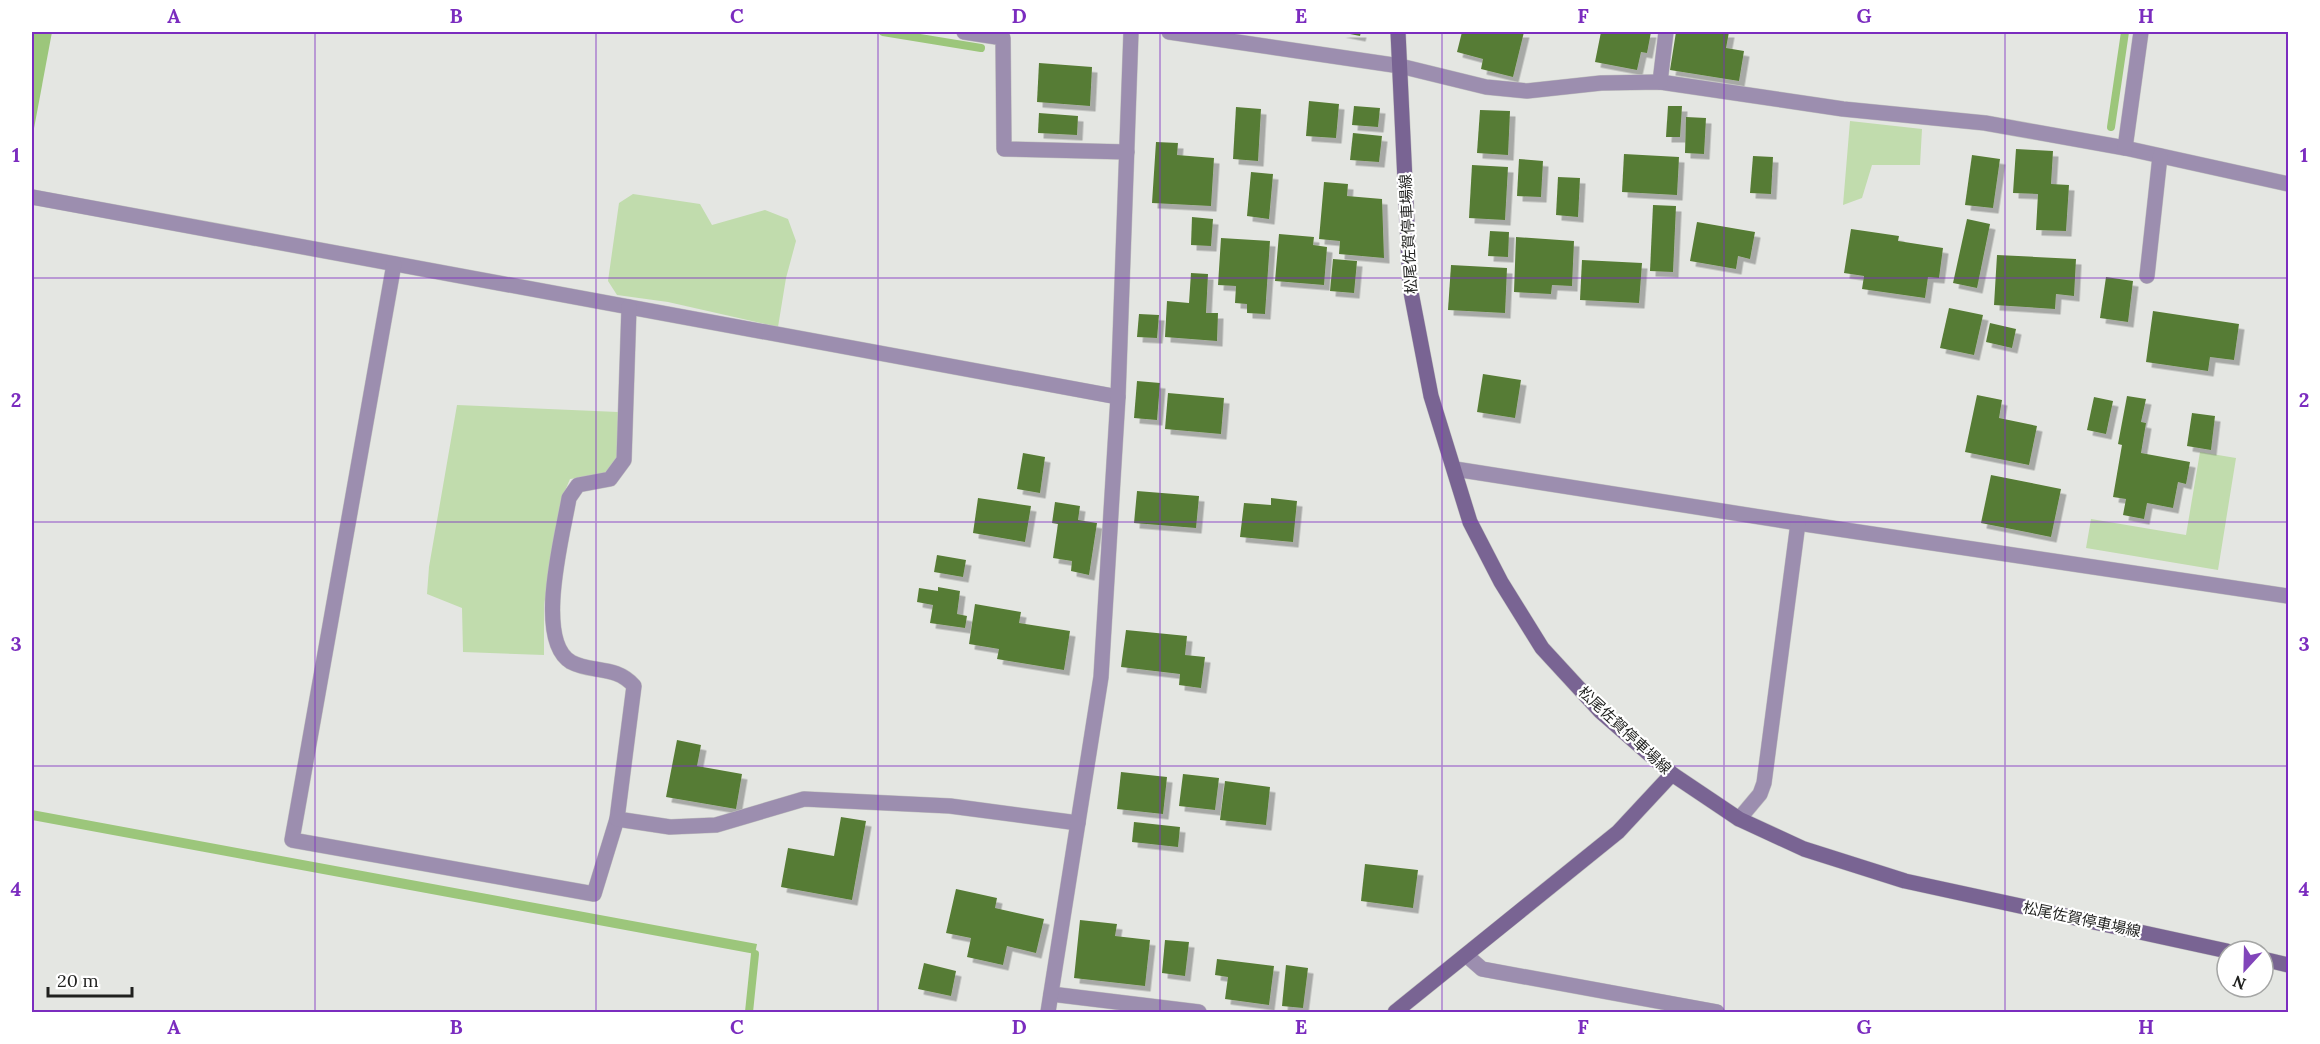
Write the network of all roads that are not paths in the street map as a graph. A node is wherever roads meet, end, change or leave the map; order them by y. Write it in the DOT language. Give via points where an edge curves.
graph roads {
  1 [pos="964,32"];
  2 [pos="1131,32"];
  3 [pos="1169,32"];
  4 [pos="1398,32"];
  5 [pos="1666,32"];
  6 [pos="2141,32"];
  7 [pos="1400,66"];
  8 [pos="1659,82"];
  9 [pos="2125,148"];
  10 [pos="1127,152"];
  11 [pos="2160,156"];
  12 [pos="2289,184"];
  13 [pos="32,197"];
  14 [pos="394,264"];
  15 [pos="2147,276"];
  16 [pos="629,307"];
  17 [pos="1118,397"];
  18 [pos="1455,469"];
  19 [pos="1798,524"];
  20 [pos="2289,596"];
  21 [pos="1672,774"];
  22 [pos="616,819"];
  23 [pos="1739,819"];
  24 [pos="1078,823"];
  25 [pos="2215,948"];
  26 [pos="1466,955"];
  27 [pos="1051,994"];
  28 [pos="1048,1012"];
  29 [pos="1200,1012"];
  30 [pos="1395,1012"];
  31 [pos="1717,1012"];
  1 -- 10 [label="street" via="1003,39 1004,149"];
  2 -- 10 [label="street"];
  3 -- 7 [label="street"];
  4 -- 7 [label="main road, 松尾佐賀停車場線"];
  5 -- 8 [label="street"];
  6 -- 9 [label="street"];
  7 -- 8 [label="street" via="1486,87 1527,91"];
  7 -- 18 [label="main road, 松尾佐賀停車場線" via="1410,286 1431,396"];
  8 -- 9 [label="street" via="1844,109 1985,123"];
  9 -- 11 [label="street"];
  10 -- 17 [label="street"];
  11 -- 12 [label="street"];
  11 -- 15 [label="street"];
  13 -- 14 [label="street"];
  14 -- 16 [label="street"];
  14 -- 22 [label="street" via="292,840 594,894"];
  16 -- 17 [label="street"];
  16 -- 22 [label="street" via="624,460 610,479 578,485 569,498 551,597 555,641 570,661 626,676 634,686"];
  17 -- 24 [label="street" via="1101,677"];
  18 -- 19 [label="street"];
  18 -- 21 [label="main road, 松尾佐賀停車場線" via="1470,522 1542,648 1600,711"];
  19 -- 20 [label="street"];
  19 -- 23 [label="street" via="1764,783"];
  21 -- 23 [label="main road, 松尾佐賀停車場線"];
  21 -- 26 [label="main road" via="1618,832"];
  22 -- 24 [label="street" via="670,827 716,825 804,799 950,806"];
  23 -- 25 [label="main road, 松尾佐賀停車場線" via="1804,849 1905,881"];
  24 -- 27 [label="street"];
  26 -- 30 [label="main road"];
  26 -- 31 [label="street" via="1482,969"];
  27 -- 28 [label="street"];
  27 -- 29 [label="street"];
}
